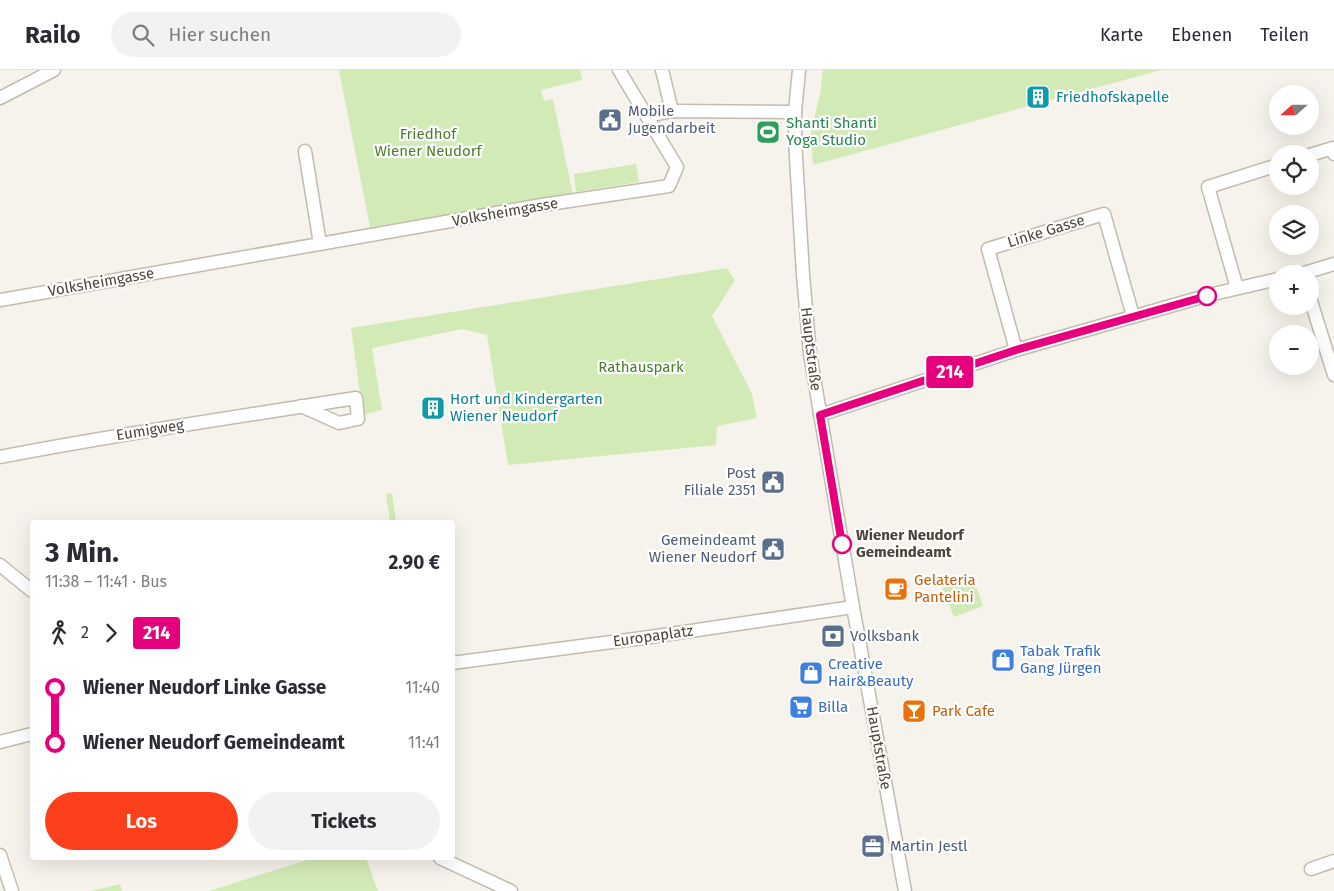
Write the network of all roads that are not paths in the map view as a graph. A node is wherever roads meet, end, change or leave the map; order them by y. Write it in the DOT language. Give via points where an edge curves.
graph roads {
  1 [pos="54,70"];
  2 [pos="620,70"];
  3 [pos="662,70"];
  4 [pos="799,70"];
  5 [pos="0,98"];
  6 [pos="672,111"];
  7 [pos="795,112"];
  8 [pos="648,116"];
  9 [pos="305,151"];
  10 [pos="1319,152"];
  11 [pos="1334,154"];
  12 [pos="1269,168"];
  13 [pos="320,244"];
  14 [pos="1334,264"];
  15 [pos="1319,269"];
  16 [pos="1269,281"];
  17 [pos="1237,288"];
  18 [pos="0,300"];
  19 [pos="1315,315"];
  20 [pos="1133,316"];
  21 [pos="1016,350"];
  22 [pos="1334,375"];
  23 [pos="301,406"];
  24 [pos="820,415"];
  25 [pos="0,457"];
  26 [pos="0,565"];
  27 [pos="30,589"];
  28 [pos="853,607"];
  29 [pos="455,663"];
  30 [pos="30,734"];
  31 [pos="0,742"];
  32 [pos="0,855"];
  33 [pos="444,860"];
  34 [pos="1334,861"];
  35 [pos="1311,869"];
  36 [pos="12,891"];
  37 [pos="511,891"];
  38 [pos="905,891"];
  1 -- 5 [label="street"];
  2 -- 8 [label="street"];
  3 -- 6 [label="street"];
  4 -- 7 [label="street, Hauptstraße"];
  6 -- 7 [label="street"];
  6 -- 8 [label="street"];
  7 -- 24 [label="street, Hauptstraße" via="803,275 810,354"];
  8 -- 13 [label="street, Volksheimgasse" via="677,167 669,186"];
  9 -- 13 [label="street"];
  10 -- 11 [label="street" via="1333,148"];
  12 -- 17 [label="street" via="1208,187"];
  13 -- 18 [label="street, Volksheimgasse"];
  14 -- 15 [label="street"];
  16 -- 17 [label="street"];
  17 -- 20 [label="street"];
  19 -- 22 [label="street"];
  20 -- 21 [label="street"];
  20 -- 21 [label="street, Linke Gasse" via="1104,214 988,249"];
  21 -- 24 [label="street"];
  23 -- 25 [label="street, Eumigweg"];
  24 -- 28 [label="street, Hauptstraße"];
  26 -- 27 [label="street"];
  28 -- 29 [label="street, Europaplatz"];
  28 -- 38 [label="street, Hauptstraße"];
  30 -- 31 [label="street"];
  32 -- 36 [label="street"];
  33 -- 37 [label="street"];
  34 -- 35 [label="street"];
}
